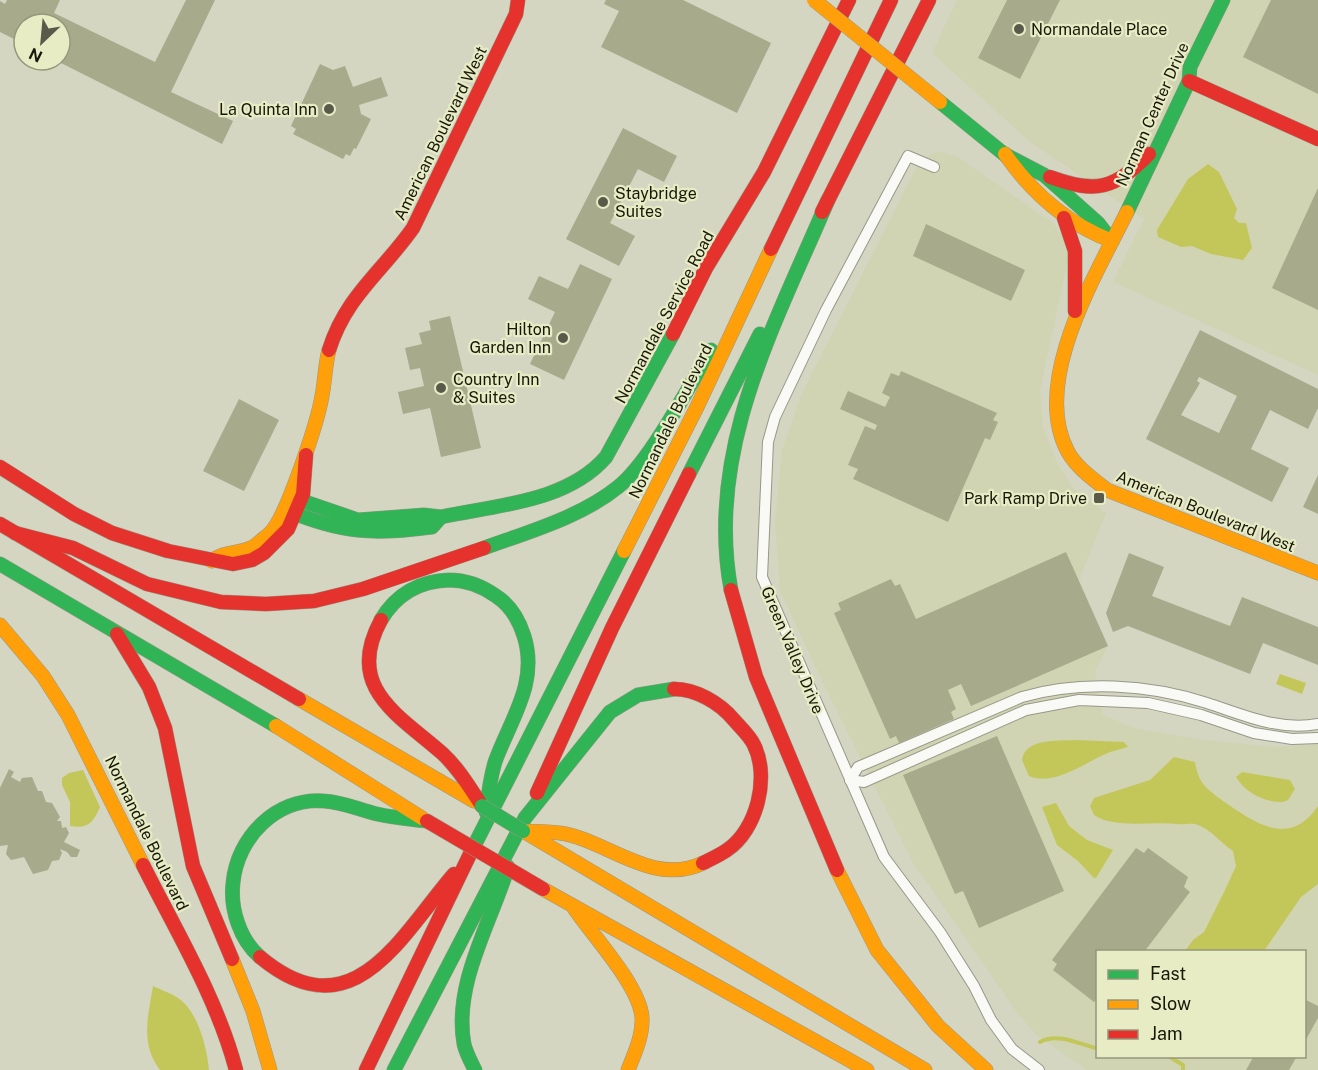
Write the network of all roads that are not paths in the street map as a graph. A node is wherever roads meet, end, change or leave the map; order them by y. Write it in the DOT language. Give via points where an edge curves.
graph roads {
  1 [pos="528,0"];
  2 [pos="814,0"];
  3 [pos="849,0"];
  4 [pos="891,0"];
  5 [pos="929,0"];
  6 [pos="1223,0"];
  7 [pos="517,7"];
  8 [pos="1189,81"];
  9 [pos="1318,139"];
  10 [pos="1160,144"];
  11 [pos="1004,154"];
  12 [pos="934,167"];
  13 [pos="1044,175"];
  14 [pos="828,200"];
  15 [pos="1059,210"];
  16 [pos="1112,241"];
  17 [pos="764,263"];
  18 [pos="1074,321"];
  19 [pos="0,467"];
  20 [pos="293,505"];
  21 [pos="0,524"];
  22 [pos="15,533"];
  23 [pos="0,564"];
  24 [pos="1318,573"];
  25 [pos="0,626"];
  26 [pos="115,631"];
  27 [pos="1318,724"];
  28 [pos="1318,738"];
  29 [pos="850,780"];
  30 [pos="482,806"];
  31 [pos="427,821"];
  32 [pos="484,826"];
  33 [pos="521,828"];
  34 [pos="471,854"];
  35 [pos="570,904"];
  36 [pos="236,1070"];
  37 [pos="270,1070"];
  38 [pos="366,1070"];
  39 [pos="394,1070"];
  40 [pos="476,1070"];
  41 [pos="628,1070"];
  42 [pos="867,1070"];
  43 [pos="925,1070"];
  44 [pos="986,1070"];
  45 [pos="1039,1070"];
  1 -- 7 [label="main road, American Boulevard West"];
  2 -- 11 [label="main road, bridge"];
  3 -- 20 [label="main road, Normandale Service Road" via="764,172 706,268 606,457 592,473 559,491 441,516 358,520"];
  4 -- 17 [label="main road, Normandale Boulevard"];
  5 -- 14 [label="main road"];
  6 -- 8 [label="main road, Norman Center Drive" via="1190,67"];
  7 -- 20 [label="main road, American Boulevard West" via="418,219 399,248 361,288 335,331 322,398 299,467"];
  8 -- 9 [label="main road"];
  8 -- 10 [label="main road, Norman Center Drive"];
  10 -- 13 [label="main road" via="1128,176 1108,188 1076,187"];
  10 -- 16 [label="main road, Norman Center Drive"];
  11 -- 13 [label="main road"];
  11 -- 15 [label="main road" via="1019,177"];
  12 -- 29 [label="street, Green Valley Drive" via="908,156 898,171 775,417 768,442 762,577"];
  13 -- 16 [label="main road" via="1098,223"];
  14 -- 33 [label="main road" via="612,628"];
  14 -- 44 [label="main road" via="750,390 735,439 726,487 726,575 736,623 752,667 832,858 872,942 936,1024"];
  15 -- 16 [label="main road" via="1092,235"];
  15 -- 18 [label="main road" via="1073,232 1076,250"];
  16 -- 18 [label="main road, American Boulevard West"];
  17 -- 22 [label="main road" via="680,403 620,486 596,503 518,536 363,589 314,601 266,604 185,595 111,569 73,548"];
  17 -- 32 [label="main road, Normandale Boulevard" via="697,407"];
  18 -- 24 [label="main road, American Boulevard West" via="1057,385 1058,422 1069,454 1090,478 1128,499"];
  19 -- 20 [label="main road, American Boulevard West" via="86,521 155,548 212,561 220,554 250,548 272,532"];
  21 -- 22 [label="main road"];
  22 -- 30 [label="main road"];
  23 -- 26 [label="main road"];
  25 -- 36 [label="main road, Normandale Boulevard" via="43,676 92,759 215,1009"];
  26 -- 31 [label="main road"];
  26 -- 37 [label="main road" via="149,687 165,729 193,866 253,1011"];
  27 -- 29 [label="street" via="1275,725 1206,702 1150,691 1076,687 1046,690 858,767"];
  28 -- 29 [label="street" via="1292,740 1254,733 1148,703 1079,700 1026,710 864,782"];
  29 -- 45 [label="street, Green Valley Drive" via="885,857 940,932 991,1020 1012,1049"];
  30 -- 32 [label="main road" via="453,764 390,712 373,684 370,668 371,640 383,612 410,589 440,579 470,581 498,595 518,618 530,653 523,696 491,776"];
  30 -- 33 [label="main road, bridge"];
  31 -- 34 [label="main road" via="317,800 287,807 272,816 244,843 232,872 232,908 244,939 266,964 282,975 317,984 350,981 380,964 393,951"];
  31 -- 35 [label="main road, bridge"];
  32 -- 34 [label="main road, Normandale Boulevard"];
  33 -- 33 [label="main road" via="570,835 614,855 662,870 682,869 714,859 740,837 757,807 761,788 754,744 726,710 696,693 666,689 638,695 610,712"];
  33 -- 39 [label="main road"];
  33 -- 40 [label="main road" via="462,1008 465,1050"];
  33 -- 43 [label="main road" via="560,855"];
  34 -- 38 [label="main road, Normandale Boulevard"];
  35 -- 41 [label="main road" via="636,990 641,1033"];
  35 -- 42 [label="main road"];
}
